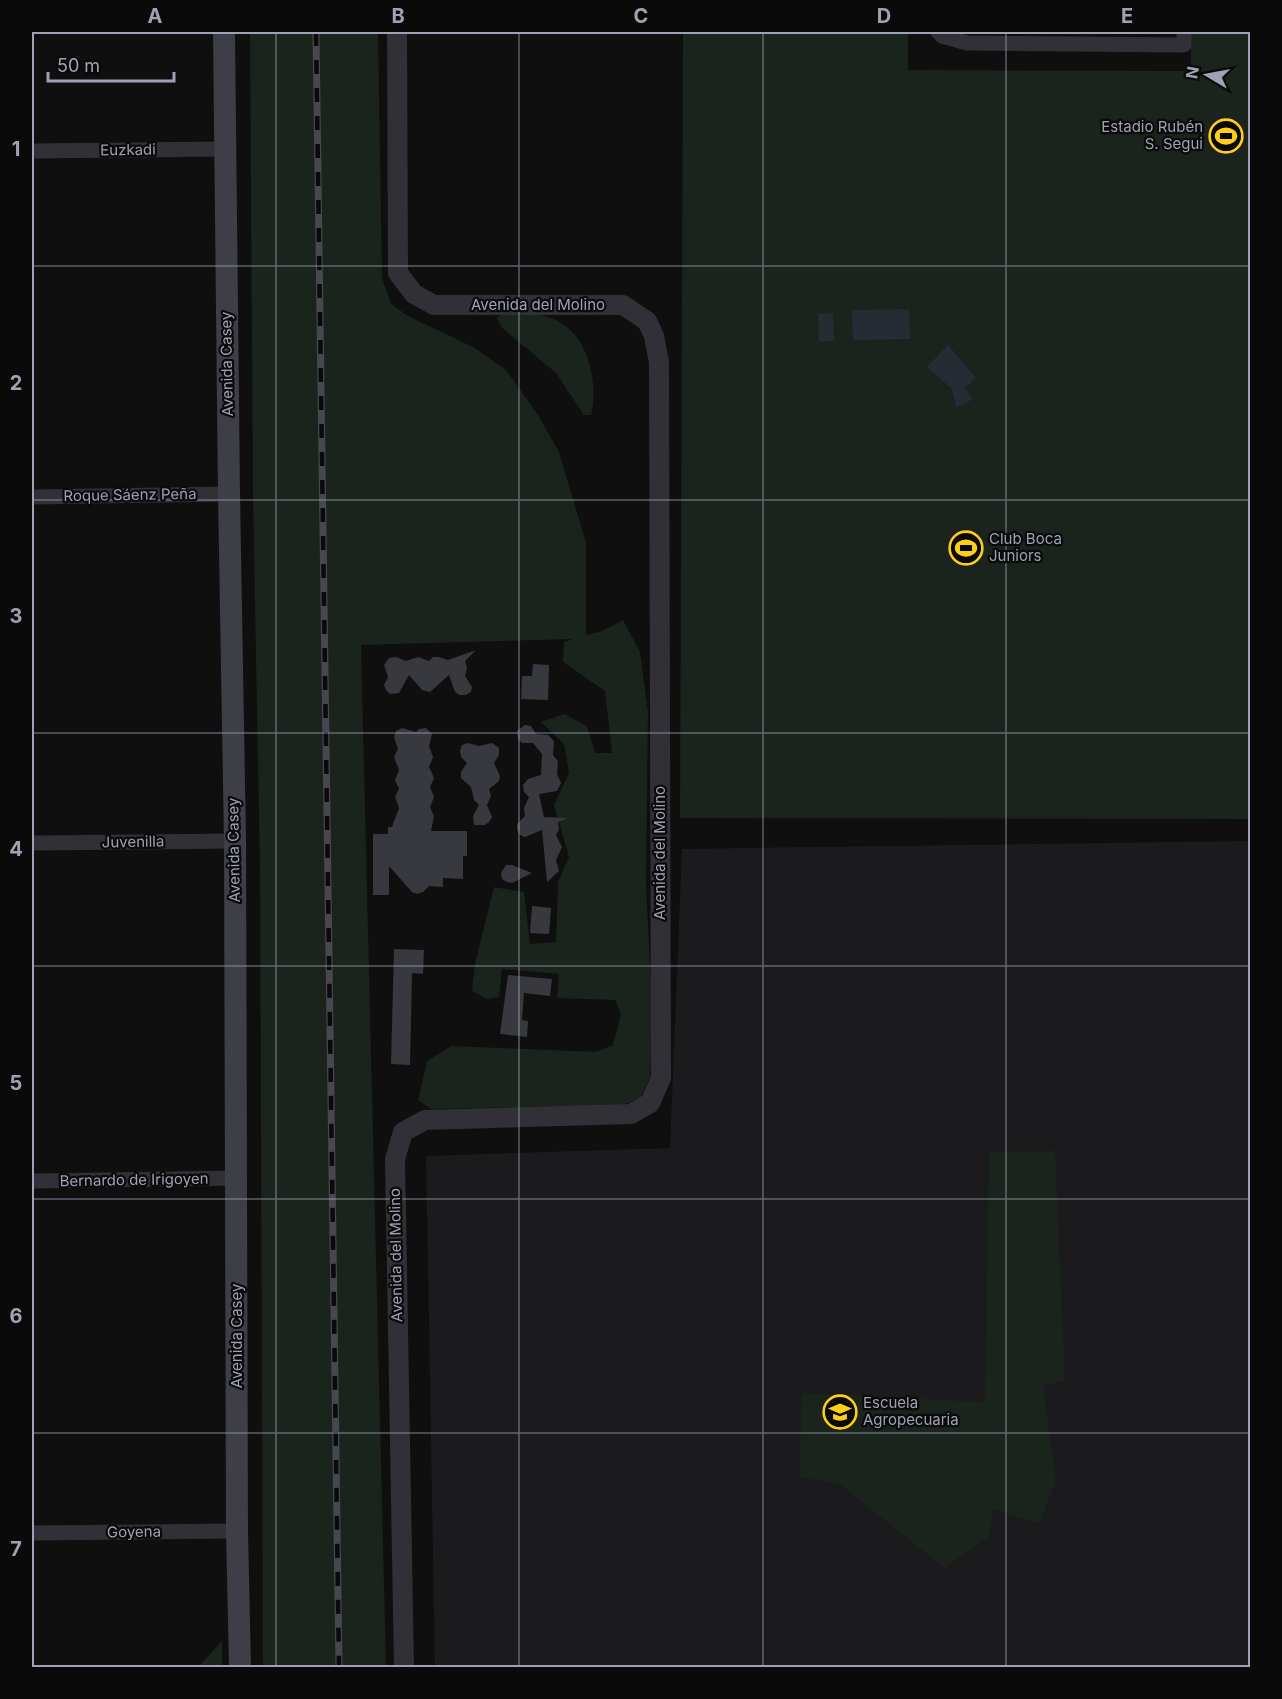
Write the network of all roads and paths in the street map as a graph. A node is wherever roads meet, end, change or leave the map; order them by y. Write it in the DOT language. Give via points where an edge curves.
graph roads {
  1 [pos="224,32"];
  2 [pos="397,32"];
  3 [pos="940,34"];
  4 [pos="1184,38"];
  5 [pos="225,149"];
  6 [pos="32,151"];
  7 [pos="229,494"];
  8 [pos="32,497"];
  9 [pos="234,841"];
  10 [pos="32,843"];
  11 [pos="237,1178"];
  12 [pos="32,1181"];
  13 [pos="237,1531"];
  14 [pos="32,1533"];
  15 [pos="240,1668"];
  16 [pos="404,1668"];
  1 -- 5 [label="main road, Avenida Casey"];
  2 -- 16 [label="street, Avenida del Molino" via="399,273 414,294 434,305 623,305 647,321 654,336 659,386 661,1078 650,1103 631,1114 425,1120 403,1132 394,1158"];
  3 -- 4 [label="street" via="967,43"];
  5 -- 6 [label="street, Euzkadi"];
  5 -- 7 [label="main road, Avenida Casey"];
  7 -- 8 [label="street, Roque Sáenz Peña"];
  7 -- 9 [label="main road, Avenida Casey"];
  9 -- 10 [label="street, Juvenilla"];
  9 -- 11 [label="main road, Avenida Casey"];
  11 -- 12 [label="street, Bernardo de Irigoyen"];
  11 -- 13 [label="main road, Avenida Casey"];
  13 -- 14 [label="street, Goyena"];
  13 -- 15 [label="main road, Avenida Casey"];
}
